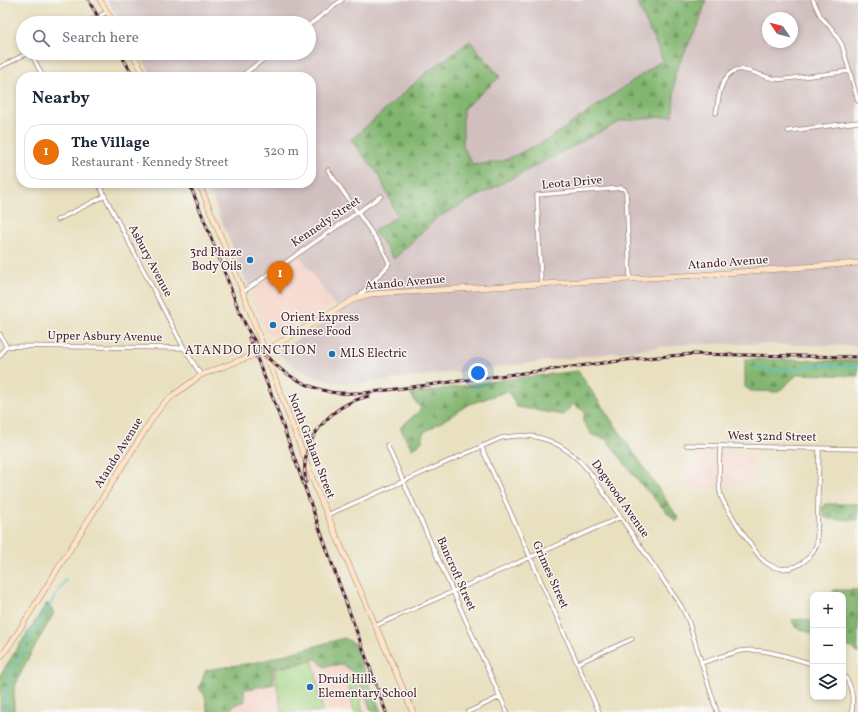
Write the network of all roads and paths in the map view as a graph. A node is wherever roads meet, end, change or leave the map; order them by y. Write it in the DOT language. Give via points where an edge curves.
graph roads {
  1 [pos="100,0"];
  2 [pos="342,0"];
  3 [pos="813,0"];
  4 [pos="107,12"];
  5 [pos="99,16"];
  6 [pos="110,16"];
  7 [pos="316,20"];
  8 [pos="16,60"];
  9 [pos="33,60"];
  10 [pos="136,60"];
  11 [pos="263,60"];
  12 [pos="0,68"];
  13 [pos="850,71"];
  14 [pos="40,72"];
  15 [pos="143,72"];
  16 [pos="247,72"];
  17 [pos="858,100"];
  18 [pos="716,112"];
  19 [pos="858,122"];
  20 [pos="788,131"];
  21 [pos="328,170"];
  22 [pos="100,188"];
  23 [pos="201,188"];
  24 [pos="104,196"];
  25 [pos="381,196"];
  26 [pos="357,212"];
  27 [pos="57,220"];
  28 [pos="858,263"];
  29 [pos="630,278"];
  30 [pos="541,284"];
  31 [pos="243,292"];
  32 [pos="356,298"];
  33 [pos="0,334"];
  34 [pos="6,346"];
  35 [pos="184,348"];
  36 [pos="265,351"];
  37 [pos="0,356"];
  38 [pos="201,375"];
  39 [pos="387,445"];
  40 [pos="686,445"];
  41 [pos="481,446"];
  42 [pos="720,446"];
  43 [pos="819,448"];
  44 [pos="858,449"];
  45 [pos="403,481"];
  46 [pos="326,515"];
  47 [pos="621,517"];
  48 [pos="531,557"];
  49 [pos="453,591"];
  50 [pos="375,626"];
  51 [pos="632,639"];
  52 [pos="0,658"];
  53 [pos="578,663"];
  54 [pos="701,663"];
  55 [pos="810,663"];
  56 [pos="846,679"];
  57 [pos="500,697"];
  58 [pos="413,712"];
  59 [pos="468,712"];
  60 [pos="507,712"];
  61 [pos="599,712"];
  62 [pos="717,712"];
  63 [pos="852,712"];
  1 -- 4 [label="main road"];
  2 -- 7 [label="street"];
  3 -- 13 [label="street" via="821,17 838,37"];
  4 -- 5 [label="street"];
  4 -- 6 [label="main road"];
  8 -- 12 [label="street"];
  9 -- 14 [label="street"];
  10 -- 15 [label="main road"];
  11 -- 16 [label="street"];
  13 -- 17 [label="street"];
  13 -- 18 [label="street" via="777,79 742,69 736,70 723,82"];
  19 -- 20 [label="street"];
  21 -- 26 [label="street"];
  22 -- 24 [label="street, Asbury Avenue"];
  23 -- 31 [label="main road, North Graham Street"];
  24 -- 27 [label="street"];
  24 -- 35 [label="street, Asbury Avenue"];
  25 -- 26 [label="street, Kennedy Street"];
  26 -- 31 [label="street, Kennedy Street"];
  26 -- 32 [label="street" via="389,262"];
  28 -- 29 [label="main road, Atando Avenue"];
  29 -- 30 [label="main road, Atando Avenue"];
  29 -- 30 [label="street, Leota Drive" via="624,189 614,189 538,195"];
  30 -- 32 [label="main road, Atando Avenue" via="370,294"];
  31 -- 36 [label="main road, North Graham Street"];
  32 -- 36 [label="main road, Atando Avenue"];
  33 -- 34 [label="street"];
  34 -- 35 [label="street, Upper Asbury Avenue"];
  34 -- 37 [label="street"];
  35 -- 38 [label="street"];
  36 -- 38 [label="main road, Atando Avenue"];
  36 -- 46 [label="main road, North Graham Street"];
  38 -- 52 [label="main road, Atando Avenue" via="164,403 154,416"];
  39 -- 45 [label="street, Bancroft Street"];
  40 -- 42 [label="street, West 32nd Street"];
  41 -- 45 [label="street, Dogwood Avenue"];
  41 -- 47 [label="street, Dogwood Avenue" via="501,438 521,435 551,441 582,462"];
  41 -- 48 [label="street, Grimes Street"];
  42 -- 43 [label="street, West 32nd Street"];
  42 -- 43 [label="street" via="720,488 723,500 760,557 782,569 802,564 817,544"];
  43 -- 44 [label="street, West 32nd Street"];
  45 -- 46 [label="street, Dogwood Avenue"];
  45 -- 49 [label="street, Bancroft Street"];
  46 -- 50 [label="main road, North Graham Street"];
  47 -- 48 [label="street"];
  47 -- 54 [label="street, Dogwood Avenue" via="682,608"];
  48 -- 49 [label="street"];
  48 -- 53 [label="street, Grimes Street"];
  49 -- 50 [label="street"];
  49 -- 57 [label="street, Bancroft Street"];
  50 -- 58 [label="main road, North Graham Street"];
  51 -- 53 [label="street"];
  53 -- 61 [label="street, Grimes Street"];
  54 -- 55 [label="street" via="749,650 769,652"];
  54 -- 62 [label="street, Dogwood Avenue"];
  56 -- 63 [label="street" via="850,685"];
  57 -- 59 [label="street"];
  57 -- 60 [label="street, Bancroft Street"];
}
